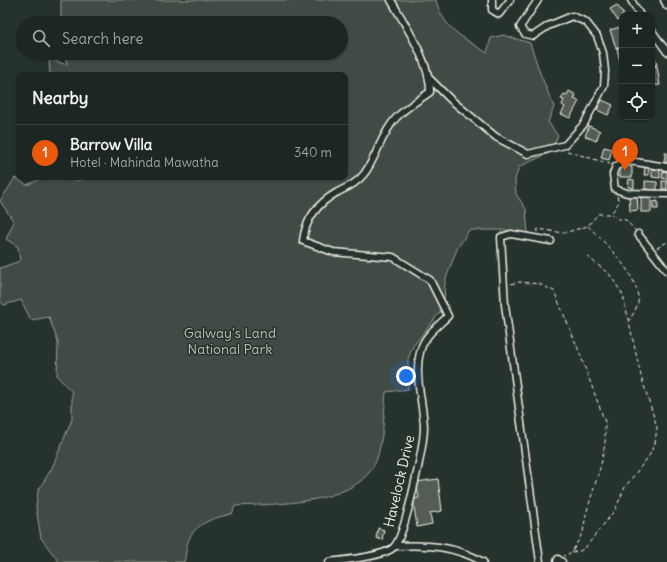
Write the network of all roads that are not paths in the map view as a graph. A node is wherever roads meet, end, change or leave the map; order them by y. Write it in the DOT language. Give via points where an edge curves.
graph roads {
  1 [pos="391,0"];
  2 [pos="492,0"];
  3 [pos="510,0"];
  4 [pos="538,0"];
  5 [pos="631,0"];
  6 [pos="664,0"];
  7 [pos="667,6"];
  8 [pos="638,12"];
  9 [pos="655,35"];
  10 [pos="667,52"];
  11 [pos="431,80"];
  12 [pos="667,167"];
  13 [pos="667,194"];
  14 [pos="638,234"];
  15 [pos="551,241"];
  16 [pos="667,270"];
  17 [pos="395,546"];
  18 [pos="329,562"];
  19 [pos="483,562"];
  20 [pos="540,562"];
  1 -- 11 [label="street"];
  2 -- 3 [label="street" via="492,10 499,14"];
  4 -- 11 [label="street" via="520,27 525,34 533,36 548,26 572,16 586,22 597,36 603,53 606,71 604,86 584,124 565,145 528,154 496,138"];
  5 -- 8 [label="street"];
  6 -- 7 [label="street"];
  9 -- 10 [label="street"];
  11 -- 17 [label="street, Havelock Drive" via="430,92 396,118 364,173 353,185 318,206 304,229 303,241 333,252 393,257 430,280 448,316 421,347 418,364 424,428 420,459 406,517"];
  12 -- 13 [label="street" via="628,161 616,166 613,174 615,189 627,193"];
  14 -- 16 [label="street"];
  15 -- 20 [label="street" via="511,234 501,237 505,305"];
  17 -- 18 [label="street, Havelock Drive" via="368,557"];
  17 -- 19 [label="street" via="448,547 470,554"];
}
